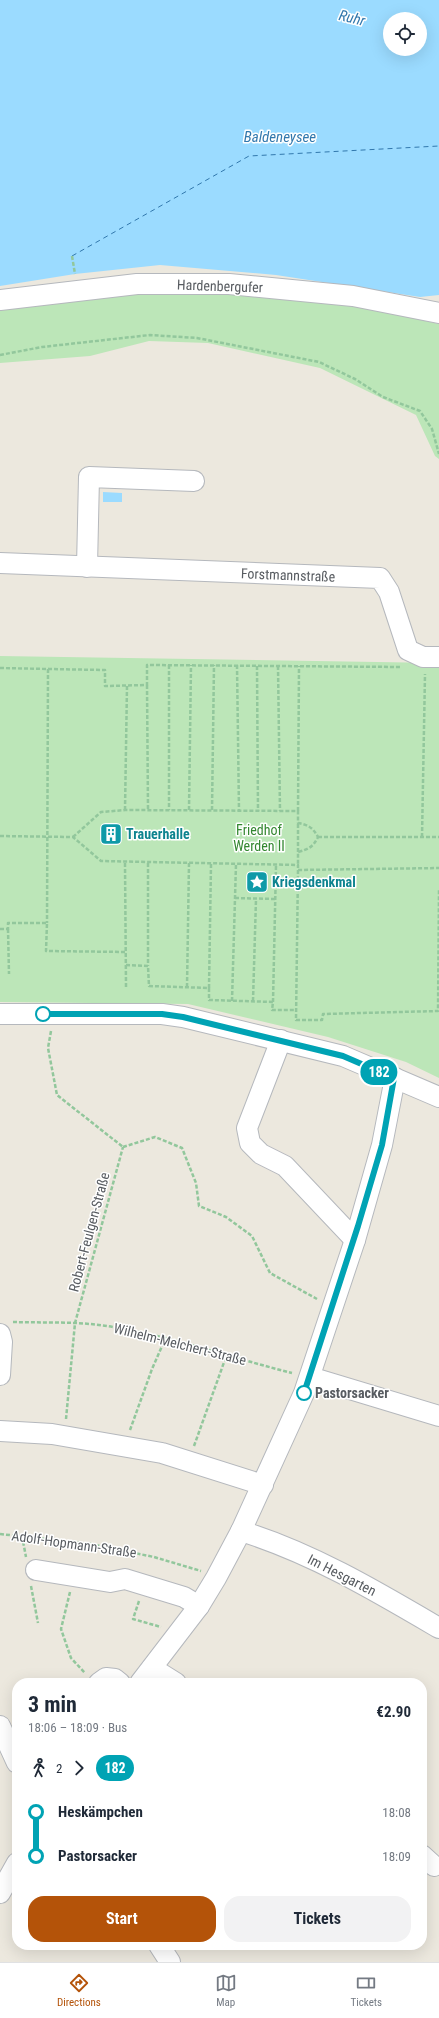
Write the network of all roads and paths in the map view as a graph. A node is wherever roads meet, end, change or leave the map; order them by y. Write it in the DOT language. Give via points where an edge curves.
graph roads {
  1 [pos="72,256"];
  2 [pos="75,274"];
  3 [pos="0,300"];
  4 [pos="439,313"];
  5 [pos="0,355"];
  6 [pos="439,454"];
  7 [pos="194,481"];
  8 [pos="0,563"];
  9 [pos="87,567"];
  10 [pos="432,662"];
  11 [pos="169,665"];
  12 [pos="191,665"];
  13 [pos="214,665"];
  14 [pos="237,666"];
  15 [pos="257,666"];
  16 [pos="278,666"];
  17 [pos="299,666"];
  18 [pos="409,667"];
  19 [pos="0,668"];
  20 [pos="48,669"];
  21 [pos="147,685"];
  22 [pos="127,686"];
  23 [pos="125,810"];
  24 [pos="148,810"];
  25 [pos="169,810"];
  26 [pos="189,810"];
  27 [pos="212,810"];
  28 [pos="239,811"];
  29 [pos="258,811"];
  30 [pos="280,811"];
  31 [pos="298,811"];
  32 [pos="298,823"];
  33 [pos="0,836"];
  34 [pos="47,836"];
  35 [pos="73,837"];
  36 [pos="318,837"];
  37 [pos="422,837"];
  38 [pos="439,837"];
  39 [pos="298,852"];
  40 [pos="125,862"];
  41 [pos="148,863"];
  42 [pos="189,863"];
  43 [pos="211,864"];
  44 [pos="236,864"];
  45 [pos="276,865"];
  46 [pos="298,865"];
  47 [pos="439,868"];
  48 [pos="298,870"];
  49 [pos="439,890"];
  50 [pos="235,898"];
  51 [pos="256,899"];
  52 [pos="275,899"];
  53 [pos="47,923"];
  54 [pos="0,929"];
  55 [pos="8,929"];
  56 [pos="126,952"];
  57 [pos="126,965"];
  58 [pos="148,966"];
  59 [pos="9,974"];
  60 [pos="126,987"];
  61 [pos="187,987"];
  62 [pos="209,988"];
  63 [pos="232,1001"];
  64 [pos="253,1001"];
  65 [pos="273,1002"];
  66 [pos="296,1010"];
  67 [pos="0,1014"];
  68 [pos="53,1014"];
  69 [pos="281,1040"];
  70 [pos="394,1078"];
  71 [pos="439,1097"];
  72 [pos="123,1147"];
  73 [pos="355,1240"];
  74 [pos="331,1306"];
  75 [pos="75,1323"];
  76 [pos="6,1328"];
  77 [pos="166,1338"];
  78 [pos="227,1354"];
  79 [pos="0,1375"];
  80 [pos="310,1377"];
  81 [pos="439,1416"];
  82 [pos="66,1422"];
  83 [pos="0,1431"];
  84 [pos="129,1432"];
  85 [pos="193,1449"];
  86 [pos="263,1485"];
  87 [pos="241,1531"];
  88 [pos="0,1534"];
  89 [pos="36,1570"];
  90 [pos="216,1578"];
  91 [pos="69,1597"];
  92 [pos="199,1606"];
  93 [pos="133,1619"];
  94 [pos="439,1628"];
  95 [pos="176,1636"];
  96 [pos="146,1675"];
  97 [pos="90,1678"];
  98 [pos="157,1678"];
  99 [pos="0,1726"];
  100 [pos="12,1752"];
  101 [pos="12,1872"];
  102 [pos="0,1893"];
  103 [pos="162,1950"];
  104 [pos="170,1962"];
  1 -- 2 [label="path"];
  3 -- 4 [label="street, Hardenbergufer" via="137,284 229,284 353,296"];
  5 -- 6 [label="path" via="42,347 150,335 198,338 319,362 355,379 383,397 420,411 432,429"];
  7 -- 9 [label="street" via="89,477"];
  8 -- 9 [label="street, Forstmannstraße"];
  9 -- 10 [label="street, Forstmannstraße" via="380,578 390,592 408,650"];
  10 -- 37 [label="path"];
  11 -- 12 [label="path"];
  11 -- 21 [label="path" via="147,664"];
  11 -- 25 [label="path"];
  12 -- 13 [label="path"];
  12 -- 26 [label="path"];
  13 -- 14 [label="path"];
  13 -- 27 [label="path"];
  14 -- 15 [label="path"];
  14 -- 28 [label="path"];
  15 -- 16 [label="path"];
  15 -- 29 [label="path"];
  16 -- 17 [label="path"];
  16 -- 30 [label="path"];
  17 -- 18 [label="path"];
  17 -- 31 [label="path"];
  19 -- 20 [label="path"];
  20 -- 22 [label="path" via="105,670 105,686"];
  20 -- 34 [label="path"];
  21 -- 22 [label="path"];
  21 -- 24 [label="path"];
  22 -- 23 [label="path"];
  23 -- 24 [label="path"];
  23 -- 35 [label="path" via="101,812"];
  24 -- 25 [label="path"];
  25 -- 26 [label="path"];
  26 -- 27 [label="path"];
  27 -- 28 [label="path"];
  28 -- 29 [label="path"];
  29 -- 30 [label="path"];
  30 -- 31 [label="path"];
  31 -- 32 [label="path"];
  32 -- 36 [label="path" via="313,829"];
  32 -- 39 [label="path"];
  33 -- 34 [label="path"];
  34 -- 35 [label="path"];
  34 -- 53 [label="path"];
  35 -- 40 [label="path" via="101,861"];
  36 -- 37 [label="path"];
  36 -- 39 [label="path" via="308,850"];
  37 -- 38 [label="path"];
  39 -- 46 [label="path"];
  40 -- 41 [label="path"];
  40 -- 56 [label="path"];
  41 -- 42 [label="path"];
  41 -- 58 [label="path"];
  42 -- 43 [label="path"];
  42 -- 61 [label="path"];
  43 -- 44 [label="path"];
  43 -- 62 [label="path"];
  44 -- 45 [label="path"];
  44 -- 50 [label="path"];
  45 -- 46 [label="path"];
  45 -- 52 [label="path"];
  46 -- 48 [label="path"];
  47 -- 48 [label="path"];
  48 -- 66 [label="path"];
  49 -- 66 [label="path" via="438,1011 322,1014 322,1020 296,1020"];
  50 -- 51 [label="path"];
  50 -- 63 [label="path"];
  51 -- 52 [label="path"];
  51 -- 64 [label="path"];
  52 -- 65 [label="path"];
  53 -- 55 [label="path" via="8,923"];
  53 -- 56 [label="path" via="46,951"];
  54 -- 55 [label="path"];
  55 -- 59 [label="path"];
  56 -- 57 [label="path"];
  57 -- 58 [label="path"];
  57 -- 60 [label="path"];
  58 -- 61 [label="path" via="149,986"];
  61 -- 62 [label="path"];
  62 -- 63 [label="path" via="209,1000"];
  63 -- 64 [label="path"];
  64 -- 65 [label="path"];
  65 -- 66 [label="path" via="272,1010"];
  67 -- 68 [label="street"];
  68 -- 69 [label="street" via="162,1014"];
  68 -- 72 [label="path" via="48,1048 56,1095"];
  69 -- 70 [label="street" via="343,1056"];
  69 -- 73 [label="street" via="247,1128 250,1143 261,1154 284,1166"];
  70 -- 71 [label="street"];
  70 -- 73 [label="street" via="382,1145"];
  72 -- 74 [label="path" via="155,1137 182,1148 196,1183 199,1206 226,1217 252,1236 270,1273"];
  72 -- 75 [label="path, Robert-Feulgen-Straße"];
  73 -- 74 [label="street"];
  74 -- 80 [label="street"];
  75 -- 76 [label="path, Wilhelm-Melchert-Straße"];
  75 -- 77 [label="path, Wilhelm-Melchert-Straße" via="112,1326"];
  75 -- 82 [label="path, Robert-Feulgen-Straße"];
  76 -- 79 [label="street" via="2,1342"];
  77 -- 78 [label="path, Wilhelm-Melchert-Straße"];
  77 -- 84 [label="path"];
  78 -- 80 [label="path, Wilhelm-Melchert-Straße"];
  78 -- 85 [label="path"];
  80 -- 81 [label="street"];
  80 -- 86 [label="street"];
  83 -- 86 [label="street" via="52,1434 162,1453"];
  86 -- 87 [label="street"];
  87 -- 90 [label="street"];
  87 -- 94 [label="street, Im Hesgarten" via="266,1539 342,1573"];
  88 -- 90 [label="path, Adolf-Hopmann-Straße" via="91,1544 154,1557 199,1570"];
  89 -- 92 [label="street" via="110,1582 125,1579 184,1597"];
  90 -- 92 [label="street"];
  91 -- 97 [label="path" via="61,1629 71,1658"];
  92 -- 95 [label="street"];
  93 -- 95 [label="path" via="164,1628"];
  95 -- 96 [label="street"];
  96 -- 98 [label="street"];
  99 -- 100 [label="street"];
  101 -- 102 [label="street"];
  103 -- 104 [label="street"];
}
